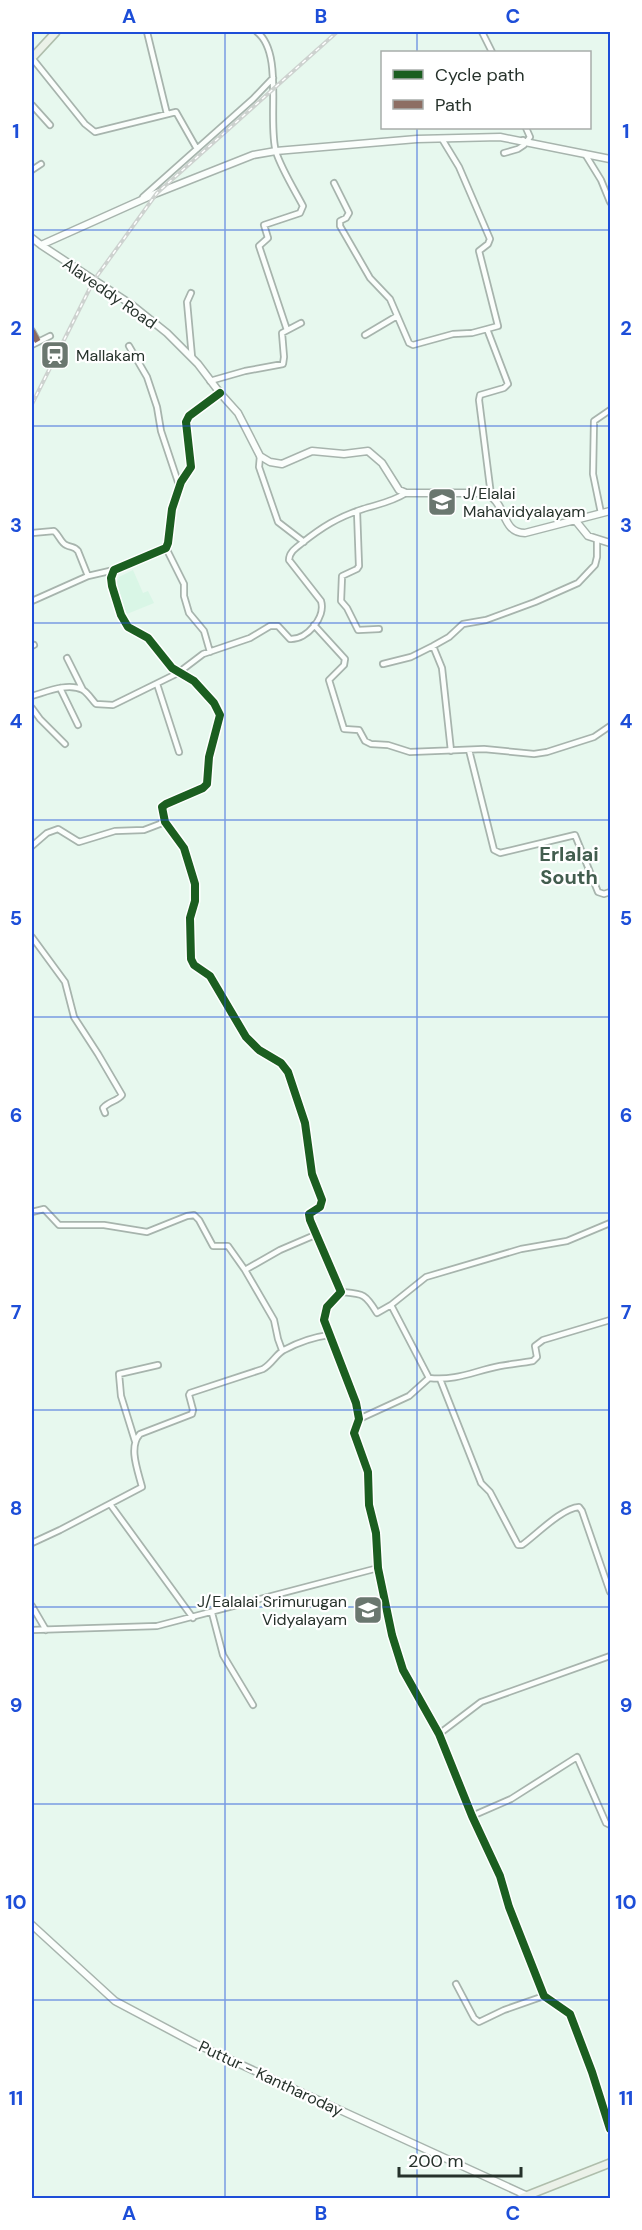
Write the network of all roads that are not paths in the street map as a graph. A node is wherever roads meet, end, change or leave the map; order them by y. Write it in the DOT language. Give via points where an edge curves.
graph roads {
  1 [pos="56,32"];
  2 [pos="147,32"];
  3 [pos="257,32"];
  4 [pos="485,32"];
  5 [pos="492,51"];
  6 [pos="32,58"];
  7 [pos="273,78"];
  8 [pos="32,105"];
  9 [pos="167,114"];
  10 [pos="50,125"];
  11 [pos="526,129"];
  12 [pos="442,139"];
  13 [pos="525,141"];
  14 [pos="196,149"];
  15 [pos="276,151"];
  16 [pos="504,153"];
  17 [pos="585,154"];
  18 [pos="610,159"];
  19 [pos="40,164"];
  20 [pos="32,170"];
  21 [pos="334,183"];
  22 [pos="137,202"];
  23 [pos="610,202"];
  24 [pos="32,238"];
  25 [pos="41,245"];
  26 [pos="191,293"];
  27 [pos="397,316"];
  28 [pos="301,323"];
  29 [pos="487,329"];
  30 [pos="287,330"];
  31 [pos="32,331"];
  32 [pos="365,335"];
  33 [pos="50,336"];
  34 [pos="38,342"];
  35 [pos="32,345"];
  36 [pos="129,346"];
  37 [pos="192,357"];
  38 [pos="210,381"];
  39 [pos="220,393"];
  40 [pos="610,410"];
  41 [pos="260,456"];
  42 [pos="179,485"];
  43 [pos="406,493"];
  44 [pos="490,495"];
  45 [pos="357,511"];
  46 [pos="610,511"];
  47 [pos="601,513"];
  48 [pos="575,520"];
  49 [pos="32,533"];
  50 [pos="597,540"];
  51 [pos="304,542"];
  52 [pos="610,543"];
  53 [pos="166,548"];
  54 [pos="114,570"];
  55 [pos="88,576"];
  56 [pos="32,601"];
  57 [pos="314,625"];
  58 [pos="380,629"];
  59 [pos="433,646"];
  60 [pos="210,652"];
  61 [pos="67,658"];
  62 [pos="383,664"];
  63 [pos="178,673"];
  64 [pos="157,684"];
  65 [pos="60,688"];
  66 [pos="83,690"];
  67 [pos="32,696"];
  68 [pos="32,708"];
  69 [pos="78,725"];
  70 [pos="610,726"];
  71 [pos="65,744"];
  72 [pos="469,750"];
  73 [pos="451,751"];
  74 [pos="178,752"];
  75 [pos="165,822"];
  76 [pos="32,846"];
  77 [pos="610,892"];
  78 [pos="32,937"];
  79 [pos="105,1113"];
  80 [pos="32,1212"];
  81 [pos="610,1223"];
  82 [pos="315,1235"];
  83 [pos="245,1270"];
  84 [pos="341,1292"];
  85 [pos="391,1305"];
  86 [pos="610,1320"];
  87 [pos="329,1335"];
  88 [pos="282,1350"];
  89 [pos="158,1365"];
  90 [pos="429,1378"];
  91 [pos="441,1379"];
  92 [pos="359,1419"];
  93 [pos="135,1441"];
  94 [pos="110,1504"];
  95 [pos="32,1543"];
  96 [pos="378,1568"];
  97 [pos="610,1593"];
  98 [pos="32,1606"];
  99 [pos="212,1612"];
  100 [pos="193,1618"];
  101 [pos="32,1630"];
  102 [pos="46,1630"];
  103 [pos="610,1656"];
  104 [pos="253,1705"];
  105 [pos="439,1734"];
  106 [pos="472,1816"];
  107 [pos="610,1825"];
  108 [pos="32,1925"];
  109 [pos="456,1984"];
  110 [pos="544,1996"];
  111 [pos="610,2129"];
  112 [pos="610,2163"];
  113 [pos="527,2198"];
  1 -- 6 [label="main road"];
  2 -- 9 [label="street"];
  3 -- 7 [label="street" via="267,44"];
  4 -- 5 [label="street"];
  6 -- 9 [label="street" via="95,132"];
  7 -- 14 [label="street"];
  7 -- 15 [label="street"];
  8 -- 10 [label="street"];
  9 -- 14 [label="street" via="179,114"];
  11 -- 13 [label="street" via="530,137"];
  12 -- 13 [label="street" via="500,137"];
  12 -- 15 [label="street"];
  12 -- 29 [label="street" via="459,167 490,239 479,251 498,326"];
  13 -- 16 [label="street" via="521,147"];
  13 -- 17 [label="street"];
  14 -- 22 [label="street"];
  15 -- 22 [label="street" via="253,155"];
  15 -- 30 [label="street" via="303,206 300,213 264,225 268,240 259,246"];
  17 -- 18 [label="street"];
  17 -- 23 [label="street"];
  19 -- 20 [label="street"];
  21 -- 27 [label="street" via="349,213 340,226 370,278 390,299"];
  22 -- 25 [label="street"];
  24 -- 25 [label="street, Alaveddy Road"];
  25 -- 37 [label="street, Alaveddy Road" via="132,305"];
  26 -- 37 [label="street" via="187,302"];
  27 -- 29 [label="street" via="413,345"];
  27 -- 32 [label="street"];
  28 -- 30 [label="street"];
  29 -- 44 [label="street" via="508,384 480,395 479,400"];
  30 -- 38 [label="street" via="281,337 283,364"];
  31 -- 34 [label="street"];
  33 -- 34 [label="street"];
  34 -- 35 [label="street"];
  36 -- 42 [label="street" via="147,377"];
  37 -- 38 [label="street, Alaveddy Road"];
  38 -- 39 [label="street, Alaveddy Road"];
  39 -- 41 [label="street, Alaveddy Road" via="238,413"];
  39 -- 42 [label="street" via="186,422 191,467"];
  40 -- 47 [label="street" via="594,421 593,474"];
  41 -- 43 [label="street" via="282,464 312,451 368,451 382,463 399,490"];
  41 -- 51 [label="street" via="259,467 278,522"];
  42 -- 53 [label="street"];
  43 -- 44 [label="street"];
  43 -- 45 [label="street" via="393,502"];
  44 -- 48 [label="street" via="518,533"];
  45 -- 51 [label="street" via="321,527"];
  45 -- 58 [label="street" via="359,566 342,576 341,601 358,630"];
  46 -- 47 [label="street"];
  47 -- 48 [label="street"];
  48 -- 50 [label="street" via="588,536"];
  49 -- 55 [label="street" via="57,533 64,543 76,548"];
  50 -- 52 [label="street"];
  50 -- 59 [label="street" via="595,565 578,584 486,620 463,624"];
  51 -- 57 [label="street" via="291,552 289,560 321,601 323,613"];
  53 -- 54 [label="street"];
  53 -- 60 [label="street" via="183,584 189,613 204,631"];
  54 -- 55 [label="street"];
  54 -- 63 [label="street" via="112,586 128,627 147,638"];
  55 -- 56 [label="street"];
  57 -- 60 [label="street" via="307,633 290,639 274,624 250,638"];
  57 -- 73 [label="street" via="345,659 329,680 344,729 360,730 371,744 410,752"];
  59 -- 62 [label="street"];
  59 -- 73 [label="street" via="442,668"];
  60 -- 63 [label="street" via="196,657"];
  61 -- 66 [label="street"];
  63 -- 64 [label="street"];
  63 -- 75 [label="street" via="194,681 220,715 209,757 207,784 162,807"];
  64 -- 66 [label="street" via="104,706 96,704"];
  64 -- 74 [label="street"];
  65 -- 66 [label="street"];
  65 -- 67 [label="street"];
  65 -- 69 [label="street"];
  68 -- 71 [label="street"];
  70 -- 72 [label="street" via="594,737 547,752"];
  72 -- 73 [label="street"];
  72 -- 77 [label="street" via="494,850 500,853 575,835 598,892"];
  75 -- 76 [label="street" via="144,830 115,831 79,843 58,829"];
  75 -- 82 [label="street" via="184,848 195,884 190,918 191,959 210,976 246,1037 288,1072 298,1099 312,1174 322,1200 320,1207 309,1214"];
  78 -- 79 [label="street" via="65,982 74,1017 122,1095 107,1103"];
  80 -- 83 [label="street" via="45,1209 59,1225 104,1225 147,1232 194,1215 213,1246 228,1246"];
  81 -- 85 [label="street" via="567,1241 521,1249 426,1277"];
  82 -- 83 [label="street"];
  82 -- 84 [label="street"];
  83 -- 88 [label="street" via="274,1320"];
  84 -- 85 [label="street" via="363,1294 377,1313"];
  84 -- 87 [label="street" via="324,1313"];
  85 -- 90 [label="street"];
  86 -- 91 [label="street" via="543,1340 535,1346 537,1357 533,1361"];
  87 -- 88 [label="street"];
  87 -- 92 [label="street"];
  88 -- 93 [label="street" via="269,1366 190,1393 192,1414 141,1434"];
  89 -- 93 [label="street" via="119,1374 121,1396"];
  90 -- 91 [label="street"];
  90 -- 92 [label="street" via="409,1396"];
  91 -- 97 [label="street" via="481,1483 490,1492 518,1545 565,1512 579,1507"];
  92 -- 96 [label="street" via="354,1433 368,1472"];
  93 -- 94 [label="street" via="142,1487"];
  94 -- 95 [label="street"];
  94 -- 100 [label="street"];
  96 -- 99 [label="street"];
  96 -- 105 [label="street" via="403,1670"];
  98 -- 102 [label="street"];
  99 -- 100 [label="street"];
  99 -- 104 [label="street" via="223,1655"];
  100 -- 102 [label="street" via="157,1626"];
  101 -- 102 [label="street"];
  103 -- 105 [label="street" via="481,1702"];
  105 -- 106 [label="street"];
  106 -- 107 [label="street" via="511,1799 577,1757"];
  106 -- 110 [label="street" via="500,1876"];
  108 -- 113 [label="street, Puttur - Kantharoday" via="115,2001 196,2044"];
  109 -- 110 [label="street" via="479,2022"];
  110 -- 111 [label="street" via="570,2014"];
  112 -- 113 [label="main road"];
}
